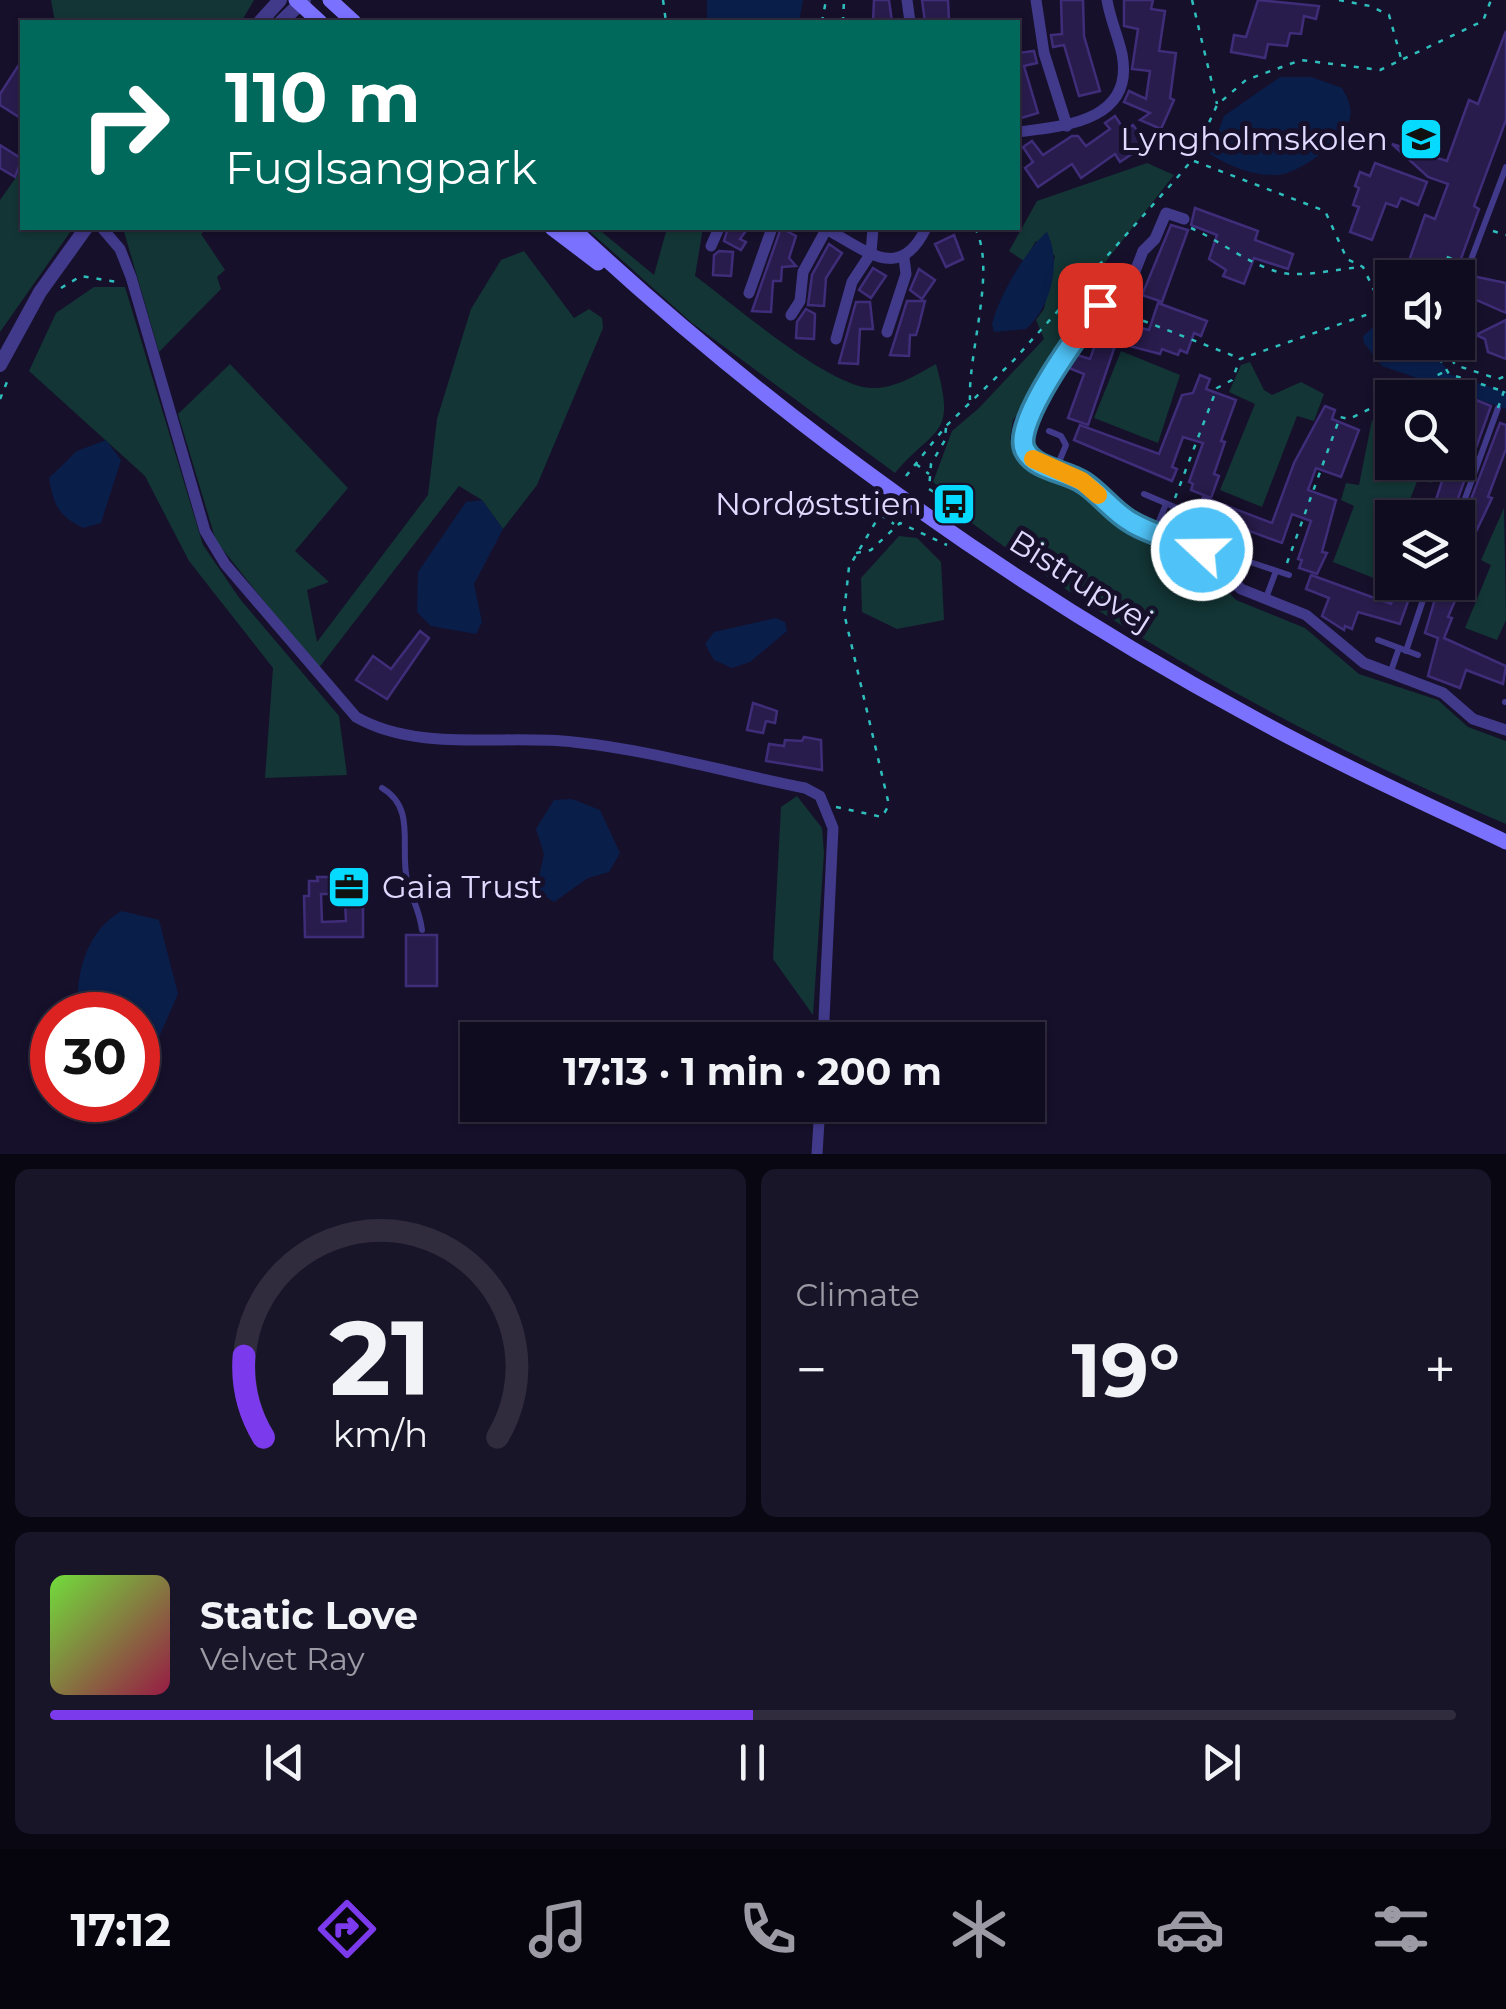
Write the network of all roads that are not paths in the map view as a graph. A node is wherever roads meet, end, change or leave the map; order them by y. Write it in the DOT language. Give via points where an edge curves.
graph roads {
  1 [pos="280,0"];
  2 [pos="330,0"];
  3 [pos="1036,0"];
  4 [pos="1107,0"];
  5 [pos="300,1"];
  6 [pos="262,20"];
  7 [pos="283,20"];
  8 [pos="318,20"];
  9 [pos="352,20"];
  10 [pos="1067,126"];
  11 [pos="1020,132"];
  12 [pos="1506,166"];
  13 [pos="1184,219"];
  14 [pos="85,230"];
  15 [pos="104,230"];
  16 [pos="555,230"];
  17 [pos="574,230"];
  18 [pos="718,230"];
  19 [pos="771,230"];
  20 [pos="825,230"];
  21 [pos="830,230"];
  22 [pos="873,230"];
  23 [pos="925,230"];
  24 [pos="711,246"];
  25 [pos="871,253"];
  26 [pos="904,258"];
  27 [pos="1471,260"];
  28 [pos="749,292"];
  29 [pos="662,310"];
  30 [pos="791,315"];
  31 [pos="887,332"];
  32 [pos="836,339"];
  33 [pos="7,366"];
  34 [pos="1498,408"];
  35 [pos="1048,431"];
  36 [pos="1056,470"];
  37 [pos="1144,494"];
  38 [pos="1465,500"];
  39 [pos="1169,505"];
  40 [pos="1184,511"];
  41 [pos="1155,532"];
  42 [pos="1252,562"];
  43 [pos="1266,599"];
  44 [pos="1422,600"];
  45 [pos="1378,640"];
  46 [pos="1403,649"];
  47 [pos="1418,655"];
  48 [pos="1390,672"];
  49 [pos="1506,730"];
  50 [pos="382,788"];
  51 [pos="1506,842"];
  52 [pos="422,930"];
  53 [pos="824,1022"];
  54 [pos="819,1122"];
  55 [pos="818,1154"];
  1 -- 6 [label="street"];
  2 -- 9 [label="main road"];
  3 -- 10 [label="street"];
  4 -- 10 [label="street" via="1122,51 1120,89 1093,119"];
  5 -- 7 [label="street"];
  5 -- 8 [label="main road"];
  10 -- 11 [label="street"];
  12 -- 27 [label="lane"];
  13 -- 36 [label="street" via="1166,213 1120,312 1100,305 1060,358 1022,431 1024,449 1035,462"];
  14 -- 33 [label="street" via="40,292"];
  15 -- 53 [label="street" via="130,277 206,531 226,564 356,717 416,738 595,746 820,796 833,828"];
  16 -- 29 [label="main road, Bistrupvej"];
  17 -- 29 [label="main road, Bistrupvej"];
  18 -- 24 [label="street"];
  19 -- 28 [label="street"];
  20 -- 30 [label="street"];
  21 -- 25 [label="street"];
  22 -- 25 [label="street"];
  23 -- 26 [label="street"];
  25 -- 26 [label="street"];
  25 -- 32 [label="street" via="852,282"];
  26 -- 31 [label="street" via="906,274"];
  29 -- 51 [label="main road, Bistrupvej" via="743,379 1024,580 1253,718"];
  34 -- 38 [label="lane"];
  35 -- 36 [label="lane" via="1066,445"];
  36 -- 41 [label="street"];
  37 -- 39 [label="lane"];
  39 -- 40 [label="lane"];
  39 -- 41 [label="lane"];
  41 -- 43 [label="street" via="1202,550 1241,589"];
  42 -- 43 [label="lane" via="1283,573"];
  43 -- 48 [label="street" via="1306,615 1364,663"];
  44 -- 46 [label="lane"];
  45 -- 46 [label="lane"];
  46 -- 47 [label="lane"];
  46 -- 48 [label="lane"];
  48 -- 49 [label="street"];
  50 -- 52 [label="lane" via="402,810 404,866"];
  54 -- 55 [label="street"];
}
